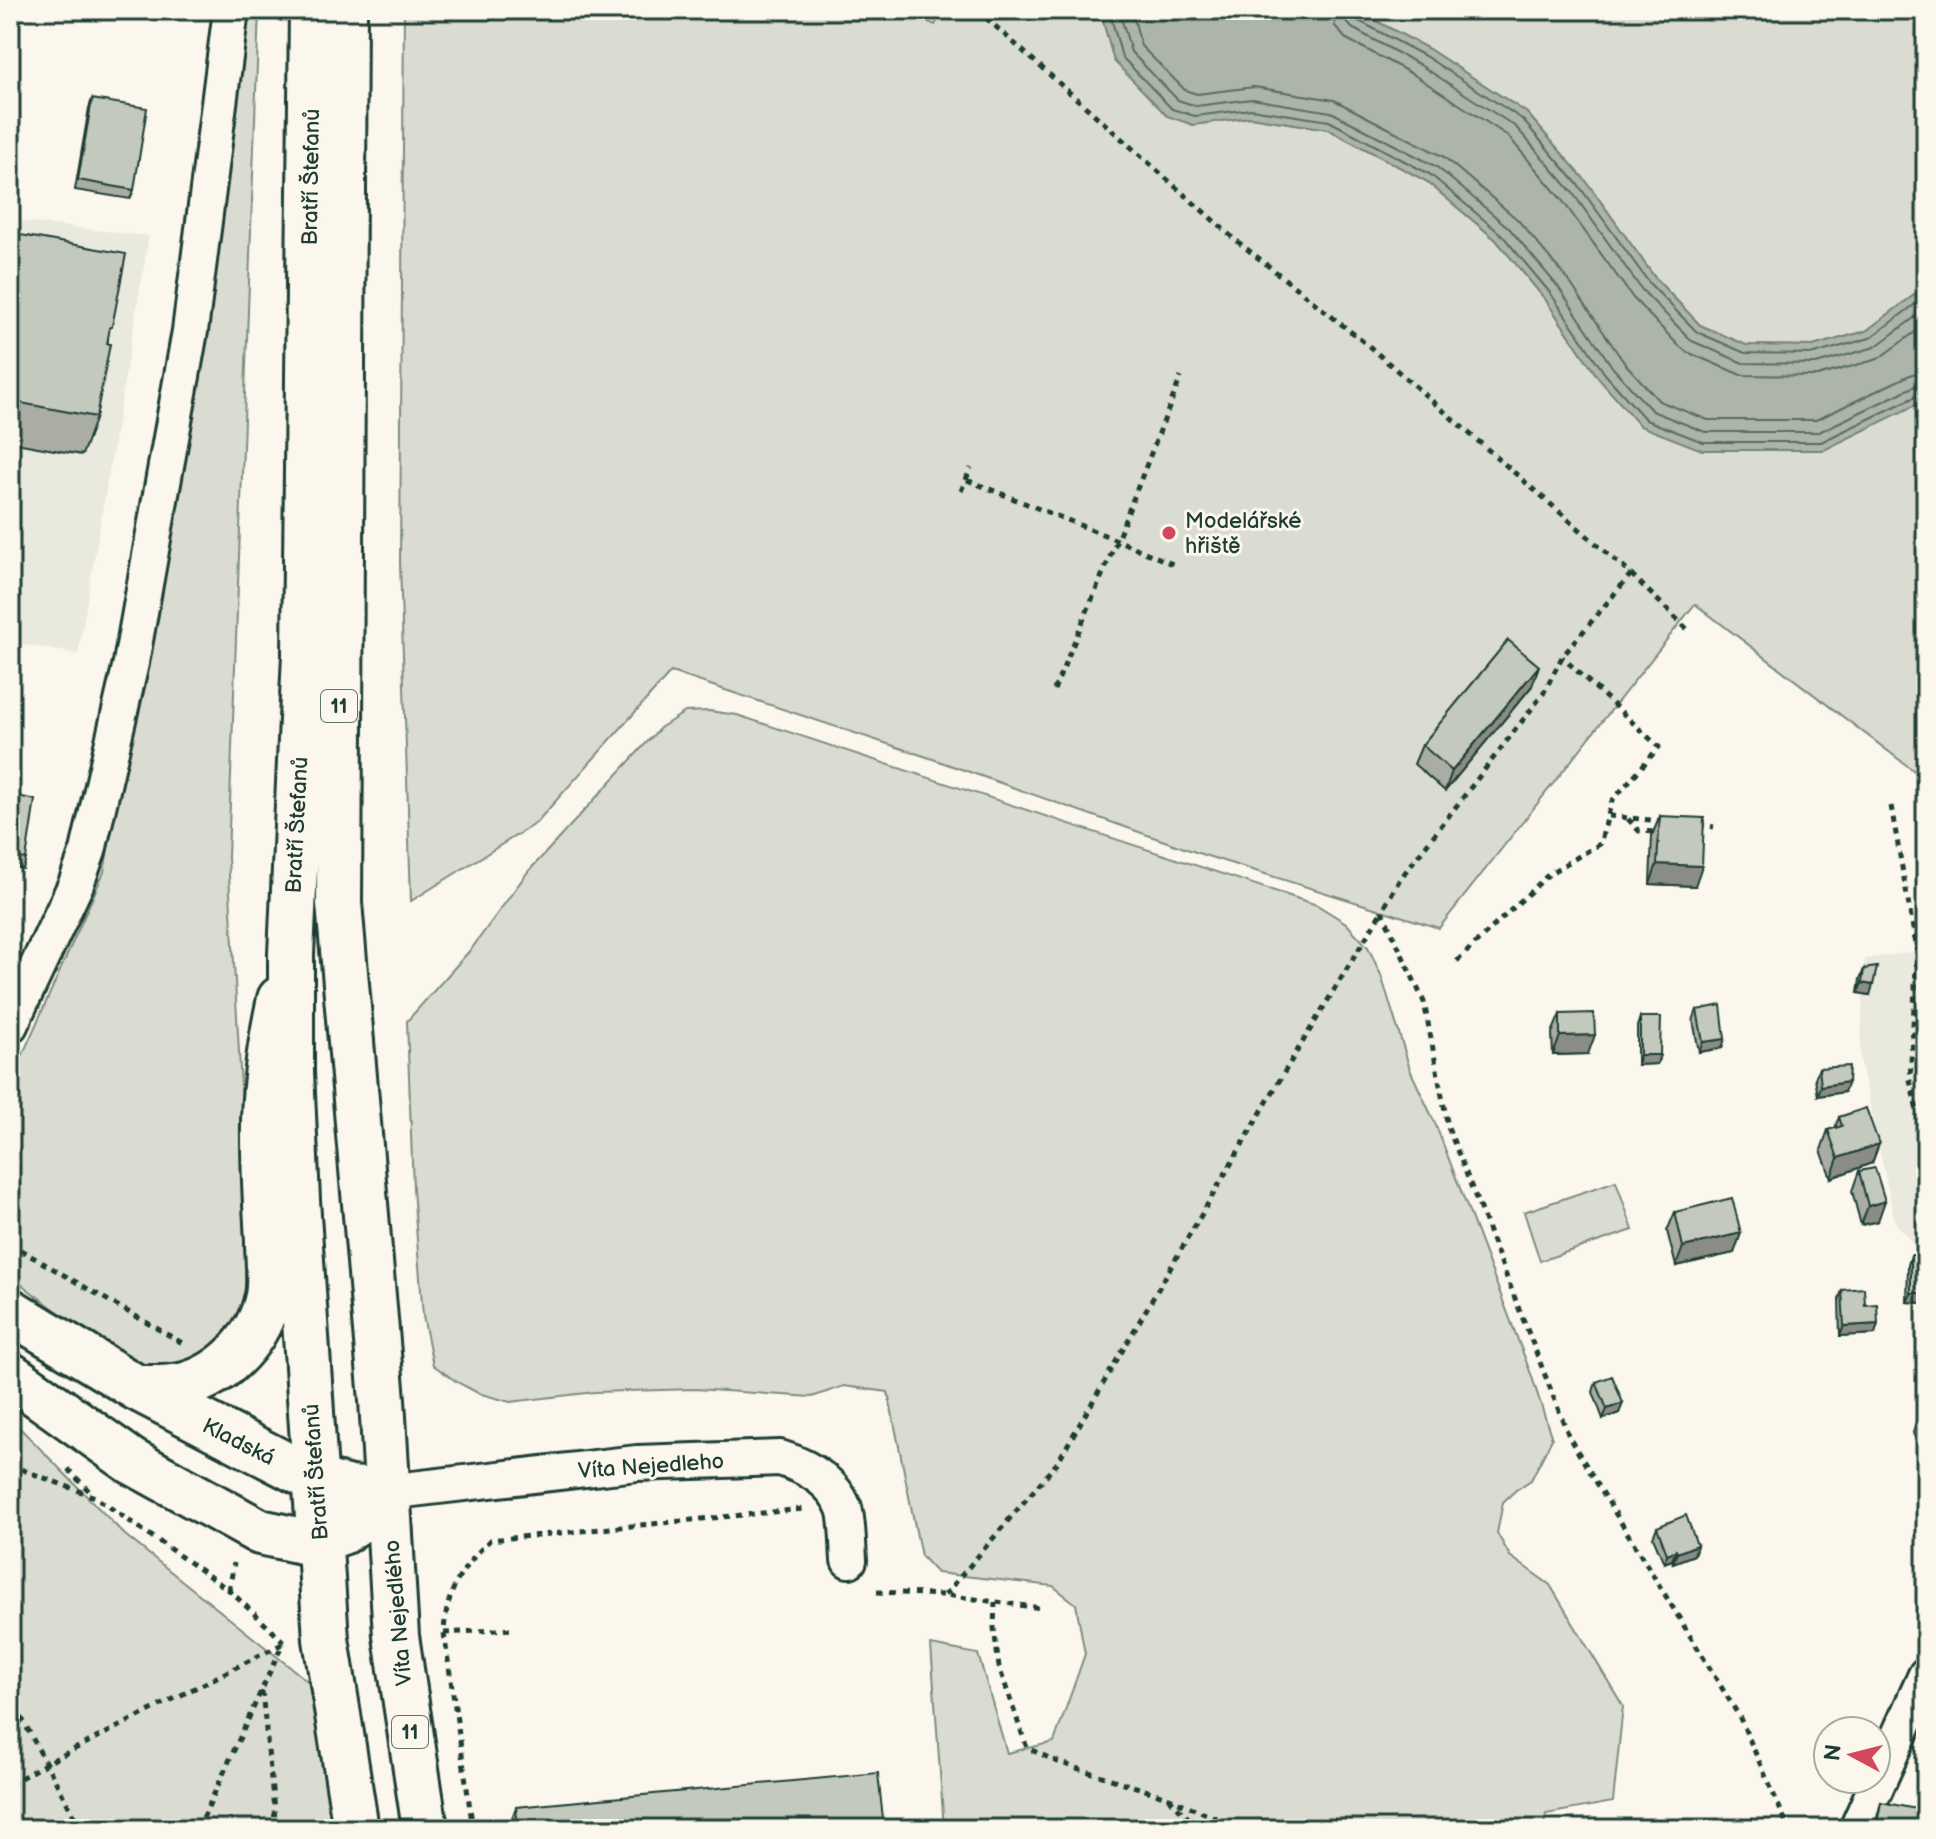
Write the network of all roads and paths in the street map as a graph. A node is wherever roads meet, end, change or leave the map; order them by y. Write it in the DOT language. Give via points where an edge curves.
graph roads {
  1 [pos="231,10"];
  2 [pos="312,10"];
  3 [pos="344,10"];
  4 [pos="977,10"];
  5 [pos="1181,377"];
  6 [pos="971,468"];
  7 [pos="967,480"];
  8 [pos="961,491"];
  9 [pos="1117,540"];
  10 [pos="1177,566"];
  11 [pos="1631,574"];
  12 [pos="1687,629"];
  13 [pos="1562,657"];
  14 [pos="1054,690"];
  15 [pos="1891,806"];
  16 [pos="1609,816"];
  17 [pos="1628,818"];
  18 [pos="1671,822"];
  19 [pos="1685,824"];
  20 [pos="1714,827"];
  21 [pos="1663,832"];
  22 [pos="1382,911"];
  23 [pos="291,954"];
  24 [pos="1457,961"];
  25 [pos="10,1025"];
  26 [pos="1926,1151"];
  27 [pos="10,1244"];
  28 [pos="10,1311"];
  29 [pos="223,1366"];
  30 [pos="10,1375"];
  31 [pos="137,1388"];
  32 [pos="10,1465"];
  33 [pos="315,1480"];
  34 [pos="387,1492"];
  35 [pos="843,1507"];
  36 [pos="319,1540"];
  37 [pos="849,1560"];
  38 [pos="877,1592"];
  39 [pos="945,1595"];
  40 [pos="995,1602"];
  41 [pos="1041,1608"];
  42 [pos="513,1629"];
  43 [pos="444,1633"];
  44 [pos="305,1640"];
  45 [pos="1926,1675"];
  46 [pos="262,1688"];
  47 [pos="10,1696"];
  48 [pos="45,1764"];
  49 [pos="10,1784"];
  50 [pos="1167,1797"];
  51 [pos="81,1829"];
  52 [pos="198,1829"];
  53 [pos="276,1829"];
  54 [pos="356,1829"];
  55 [pos="425,1829"];
  56 [pos="473,1829"];
  57 [pos="1199,1829"];
  58 [pos="1242,1829"];
  59 [pos="1789,1829"];
  60 [pos="1857,1829"];
  1 -- 25 [label="street" via="190,331 131,663 88,851"];
  2 -- 23 [label="main road, Bratří Štefanů / 11" via="305,655"];
  3 -- 34 [label="main road, Bratří Štefanů / 11" via="339,903"];
  4 -- 11 [label="path" via="1232,237 1370,347"];
  5 -- 9 [label="path"];
  6 -- 7 [label="path"];
  7 -- 8 [label="path"];
  7 -- 9 [label="path"];
  9 -- 10 [label="path"];
  9 -- 14 [label="path"];
  11 -- 12 [label="path"];
  11 -- 13 [label="path"];
  13 -- 16 [label="path" via="1659,747 1612,801"];
  13 -- 22 [label="path" via="1543,694 1400,879"];
  15 -- 26 [label="path" via="1917,951 1910,1080"];
  16 -- 17 [label="path"];
  16 -- 24 [label="path" via="1600,844 1550,873"];
  17 -- 18 [label="path"];
  17 -- 21 [label="path" via="1639,831"];
  19 -- 20 [label="path"];
  22 -- 39 [label="path" via="1057,1463"];
  22 -- 59 [label="path" via="1424,1002 1448,1127 1570,1439 1739,1716"];
  23 -- 29 [label="main road" via="272,1033 265,1092 269,1293 252,1335"];
  23 -- 33 [label="main road, Bratří Štefanů / 11" via="291,1072"];
  27 -- 29 [label="path"];
  28 -- 31 [label="main road, Kladská"];
  29 -- 31 [label="main road" via="186,1385"];
  30 -- 36 [label="main road" via="131,1461 242,1523 281,1538"];
  31 -- 33 [label="main road, Kladská"];
  32 -- 44 [label="path" via="95,1497"];
  33 -- 34 [label="main road, Kladská"];
  33 -- 36 [label="main road, Bratří Štefanů / 11"];
  34 -- 35 [label="street, Víta Nejedleho" via="637,1463 780,1458 817,1474"];
  34 -- 36 [label="main road" via="367,1515"];
  34 -- 55 [label="main road, Víta Nejedlého / 11" via="396,1636"];
  35 -- 37 [label="street"];
  35 -- 43 [label="path" via="490,1540 453,1588"];
  36 -- 44 [label="main road, Bratří Štefanů"];
  38 -- 39 [label="path"];
  39 -- 40 [label="path"];
  40 -- 41 [label="path"];
  40 -- 50 [label="path" via="999,1667 1027,1748"];
  42 -- 43 [label="path"];
  43 -- 56 [label="path"];
  44 -- 46 [label="path"];
  44 -- 48 [label="path"];
  44 -- 54 [label="main road"];
  45 -- 60 [label="street"];
  46 -- 52 [label="path"];
  46 -- 53 [label="path"];
  47 -- 48 [label="path"];
  48 -- 49 [label="path"];
  48 -- 51 [label="path"];
  50 -- 57 [label="path"];
  50 -- 58 [label="path"];
}
